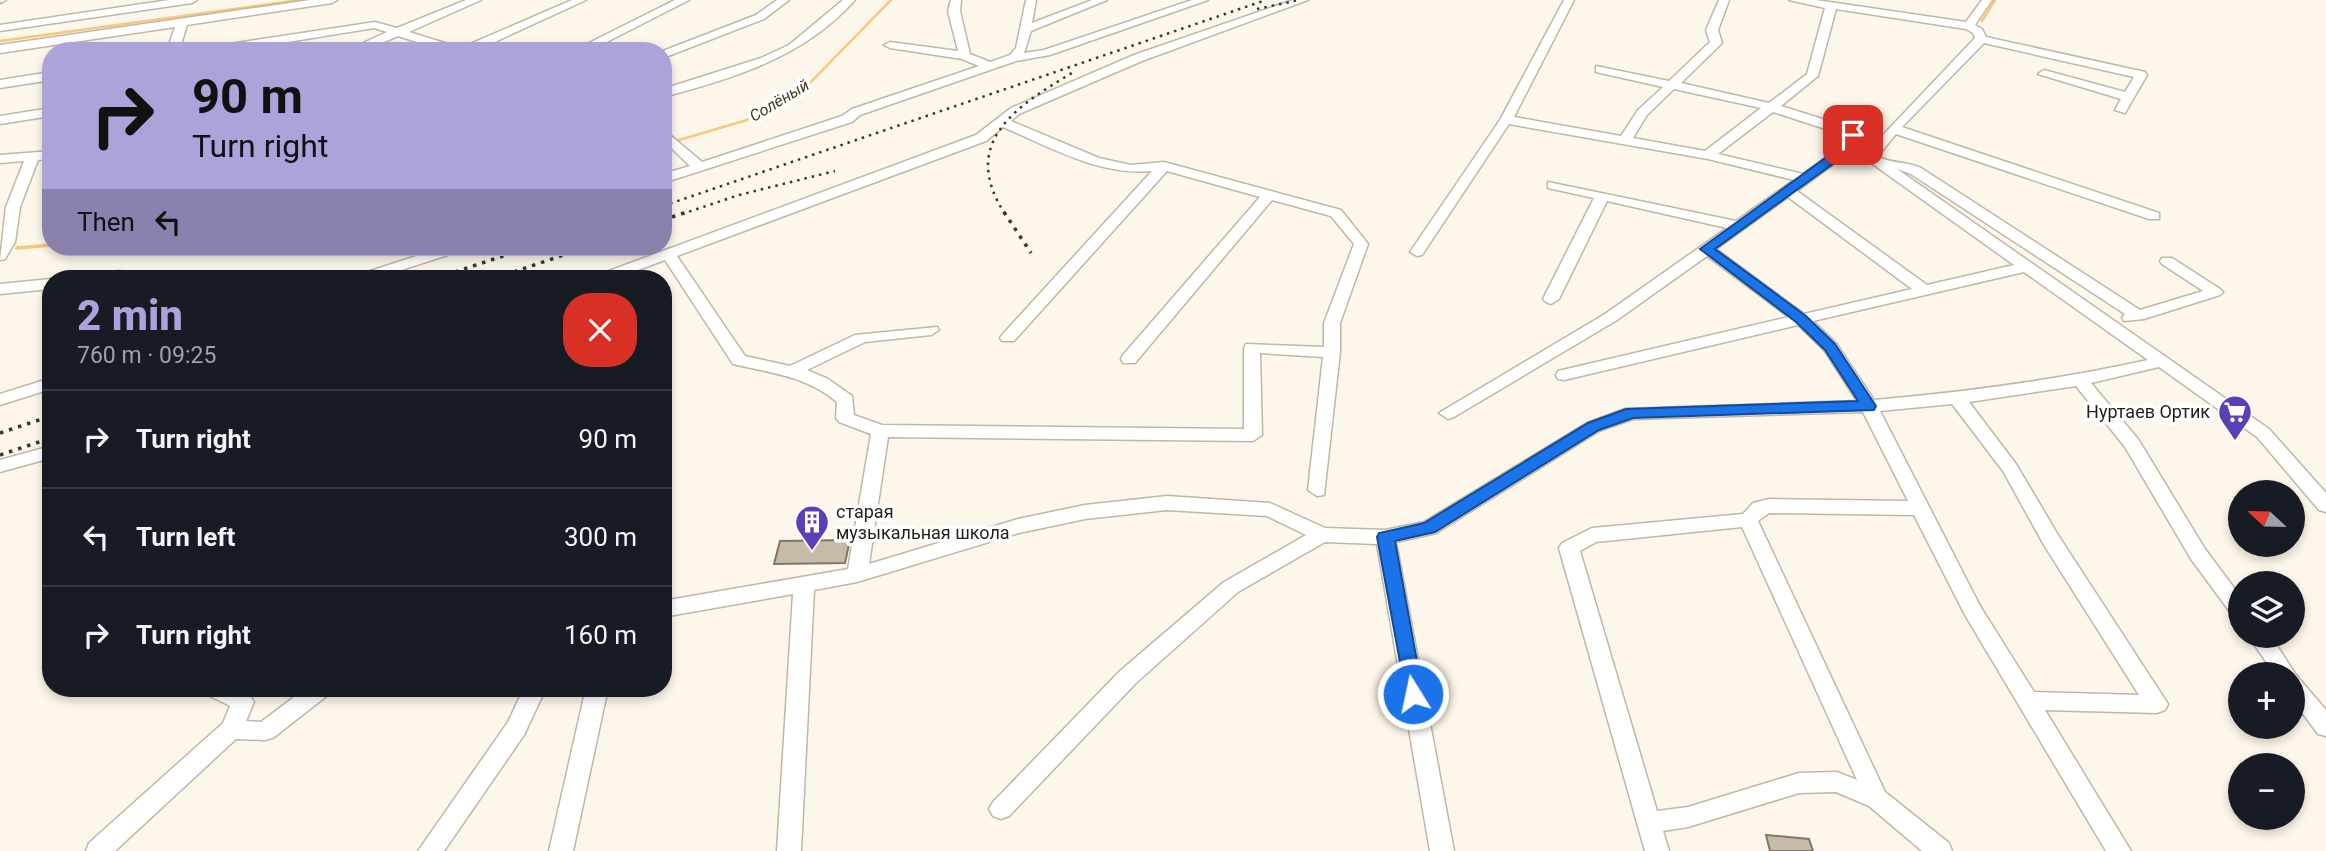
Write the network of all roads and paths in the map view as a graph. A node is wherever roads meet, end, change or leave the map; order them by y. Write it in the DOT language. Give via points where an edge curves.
graph roads {
  1 [pos="146,0"];
  2 [pos="192,0"];
  3 [pos="332,0"];
  4 [pos="476,0"];
  5 [pos="581,0"];
  6 [pos="684,0"];
  7 [pos="783,0"];
  8 [pos="850,0"];
  9 [pos="956,0"];
  10 [pos="1031,0"];
  11 [pos="1102,0"];
  12 [pos="1203,0"];
  13 [pos="1303,0"];
  14 [pos="1569,0"];
  15 [pos="1724,0"];
  16 [pos="1794,0"];
  17 [pos="1987,0"];
  18 [pos="1832,6"];
  19 [pos="124,11"];
  20 [pos="1026,15"];
  21 [pos="1049,19"];
  22 [pos="182,23"];
  23 [pos="1969,26"];
  24 [pos="0,28"];
  25 [pos="1026,29"];
  26 [pos="399,32"];
  27 [pos="1981,39"];
  28 [pos="49,42"];
  29 [pos="176,42"];
  30 [pos="266,42"];
  31 [pos="374,42"];
  32 [pos="430,42"];
  33 [pos="485,42"];
  34 [pos="598,42"];
  35 [pos="42,43"];
  36 [pos="890,45"];
  37 [pos="0,49"];
  38 [pos="672,51"];
  39 [pos="965,56"];
  40 [pos="1014,58"];
  41 [pos="991,67"];
  42 [pos="1600,69"];
  43 [pos="2048,70"];
  44 [pos="42,77"];
  45 [pos="0,84"];
  46 [pos="1669,84"];
  47 [pos="672,90"];
  48 [pos="2131,92"];
  49 [pos="1772,107"];
  50 [pos="2122,110"];
  51 [pos="42,113"];
  52 [pos="0,120"];
  53 [pos="1506,120"];
  54 [pos="1000,121"];
  55 [pos="1894,129"];
  56 [pos="1625,141"];
  57 [pos="672,142"];
  58 [pos="1844,151"];
  59 [pos="1708,155"];
  60 [pos="42,157"];
  61 [pos="0,159"];
  62 [pos="32,159"];
  63 [pos="1874,160"];
  64 [pos="1164,166"];
  65 [pos="699,167"];
  66 [pos="672,176"];
  67 [pos="1807,179"];
  68 [pos="1553,185"];
  69 [pos="1789,191"];
  70 [pos="1269,195"];
  71 [pos="1602,196"];
  72 [pos="7,207"];
  73 [pos="2154,216"];
  74 [pos="1739,226"];
  75 [pos="1707,249"];
  76 [pos="1417,252"];
  77 [pos="672,253"];
  78 [pos="0,256"];
  79 [pos="415,256"];
  80 [pos="664,256"];
  81 [pos="670,256"];
  82 [pos="2167,261"];
  83 [pos="2024,267"];
  84 [pos="382,270"];
  85 [pos="625,270"];
  86 [pos="42,285"];
  87 [pos="0,289"];
  88 [pos="1924,290"];
  89 [pos="1551,299"];
  90 [pos="2138,316"];
  91 [pos="1801,319"];
  92 [pos="2106,325"];
  93 [pos="931,330"];
  94 [pos="1008,338"];
  95 [pos="1332,352"];
  96 [pos="1129,359"];
  97 [pos="2160,362"];
  98 [pos="792,371"];
  99 [pos="1564,375"];
  100 [pos="2080,380"];
  101 [pos="42,386"];
  102 [pos="1956,398"];
  103 [pos="0,400"];
  104 [pos="1868,406"];
  105 [pos="1448,413"];
  106 [pos="880,431"];
  107 [pos="42,454"];
  108 [pos="0,466"];
  109 [pos="1317,490"];
  110 [pos="2326,505"];
  111 [pos="1920,508"];
  112 [pos="1748,520"];
  113 [pos="1322,535"];
  114 [pos="1385,537"];
  115 [pos="857,575"];
  116 [pos="804,585"];
  117 [pos="2228,595"];
  118 [pos="672,608"];
  119 [pos="233,697"];
  120 [pos="309,697"];
  121 [pos="531,697"];
  122 [pos="595,697"];
  123 [pos="2305,699"];
  124 [pos="2027,701"];
  125 [pos="2326,727"];
  126 [pos="231,729"];
  127 [pos="1878,799"];
  128 [pos="1001,809"];
  129 [pos="1649,822"];
  130 [pos="99,851"];
  131 [pos="430,851"];
  132 [pos="561,851"];
  133 [pos="789,851"];
  134 [pos="1442,851"];
  135 [pos="1657,851"];
  136 [pos="1940,851"];
  137 [pos="2119,851"];
  1 -- 19 [label="street"];
  2 -- 19 [label="street"];
  3 -- 22 [label="street"];
  4 -- 26 [label="street"];
  5 -- 33 [label="street"];
  6 -- 34 [label="street"];
  7 -- 38 [label="street" via="760,17"];
  8 -- 47 [label="street" via="793,47 765,61"];
  9 -- 39 [label="street" via="954,11"];
  10 -- 20 [label="street"];
  11 -- 21 [label="street"];
  12 -- 40 [label="street" via="1046,53"];
  13 -- 54 [label="street" via="1138,58"];
  14 -- 53 [label="street"];
  15 -- 46 [label="street" via="1712,30 1716,43"];
  16 -- 18 [label="street"];
  17 -- 23 [label="street"];
  18 -- 23 [label="street"];
  18 -- 49 [label="street" via="1819,65 1812,76"];
  19 -- 24 [label="street"];
  20 -- 21 [label="street"];
  20 -- 25 [label="street"];
  21 -- 25 [label="street"];
  22 -- 28 [label="street"];
  22 -- 29 [label="street"];
  23 -- 27 [label="street"];
  25 -- 40 [label="street" via="1022,48"];
  26 -- 30 [label="street" via="375,25"];
  26 -- 31 [label="street"];
  26 -- 32 [label="street"];
  27 -- 43 [label="street"];
  27 -- 55 [label="street"];
  35 -- 37 [label="street"];
  36 -- 39 [label="street"];
  39 -- 41 [label="street"];
  40 -- 41 [label="street"];
  41 -- 65 [label="street"];
  42 -- 46 [label="street"];
  43 -- 48 [label="street"];
  43 -- 48 [label="street" via="2071,57 2140,75"];
  44 -- 45 [label="street"];
  46 -- 49 [label="street"];
  46 -- 56 [label="street" via="1642,113"];
  48 -- 50 [label="street"];
  49 -- 58 [label="street" via="1853,135"];
  49 -- 59 [label="street"];
  51 -- 52 [label="street"];
  53 -- 56 [label="street"];
  53 -- 76 [label="street"];
  54 -- 64 [label="street" via="1095,161 1130,169"];
  54 -- 77 [label="street" via="981,138"];
  55 -- 63 [label="street" via="1875,148"];
  55 -- 73 [label="street"];
  56 -- 59 [label="street"];
  57 -- 65 [label="street"];
  58 -- 63 [label="street"];
  58 -- 67 [label="street"];
  59 -- 67 [label="street"];
  60 -- 62 [label="street"];
  61 -- 62 [label="street"];
  62 -- 72 [label="street"];
  63 -- 83 [label="street"];
  63 -- 90 [label="street" via="1916,170"];
  64 -- 70 [label="street"];
  64 -- 94 [label="street"];
  65 -- 66 [label="street"];
  67 -- 69 [label="street"];
  68 -- 71 [label="street"];
  69 -- 74 [label="street"];
  69 -- 88 [label="street"];
  70 -- 95 [label="street" via="1336,213 1361,244 1332,323"];
  70 -- 96 [label="street"];
  71 -- 74 [label="street"];
  71 -- 89 [label="street"];
  72 -- 78 [label="street" via="8,242"];
  74 -- 75 [label="street"];
  75 -- 91 [label="street"];
  75 -- 105 [label="street" via="1611,317"];
  79 -- 84 [label="street"];
  80 -- 85 [label="street"];
  81 -- 98 [label="street" via="739,360"];
  82 -- 90 [label="street" via="2215,292"];
  83 -- 88 [label="street"];
  83 -- 92 [label="street"];
  86 -- 87 [label="street"];
  88 -- 91 [label="street"];
  90 -- 92 [label="street"];
  91 -- 99 [label="street"];
  91 -- 104 [label="street" via="1830,347"];
  92 -- 97 [label="street"];
  93 -- 98 [label="street" via="861,338"];
  95 -- 106 [label="street" via="1252,348 1253,435"];
  95 -- 109 [label="street"];
  97 -- 100 [label="street"];
  97 -- 110 [label="street" via="2263,433"];
  98 -- 106 [label="street" via="829,384 846,400 845,418"];
  100 -- 102 [label="street"];
  100 -- 117 [label="street" via="2132,443 2198,554"];
  101 -- 103 [label="street"];
  102 -- 104 [label="street"];
  102 -- 124 [label="street" via="2010,468 2157,704"];
  104 -- 111 [label="street"];
  104 -- 114 [label="street" via="1631,413 1593,427 1429,528"];
  106 -- 115 [label="street"];
  107 -- 108 [label="street"];
  111 -- 112 [label="street" via="1769,506"];
  111 -- 124 [label="street" via="1972,610"];
  112 -- 127 [label="street"];
  112 -- 129 [label="street" via="1592,535 1569,548"];
  113 -- 114 [label="street"];
  113 -- 115 [label="street" via="1270,510 1167,503 1085,512 1018,526"];
  113 -- 128 [label="street" via="1231,587 1128,677"];
  114 -- 134 [label="street"];
  115 -- 116 [label="street"];
  116 -- 118 [label="street"];
  116 -- 133 [label="street"];
  119 -- 126 [label="street" via="243,702"];
  120 -- 126 [label="street" via="265,731"];
  121 -- 131 [label="street" via="516,728"];
  122 -- 132 [label="street"];
  123 -- 125 [label="street"];
  124 -- 137 [label="street"];
  126 -- 130 [label="street"];
  127 -- 129 [label="street" via="1837,782 1799,783 1688,817"];
  127 -- 136 [label="street"];
  129 -- 135 [label="street"];
}
